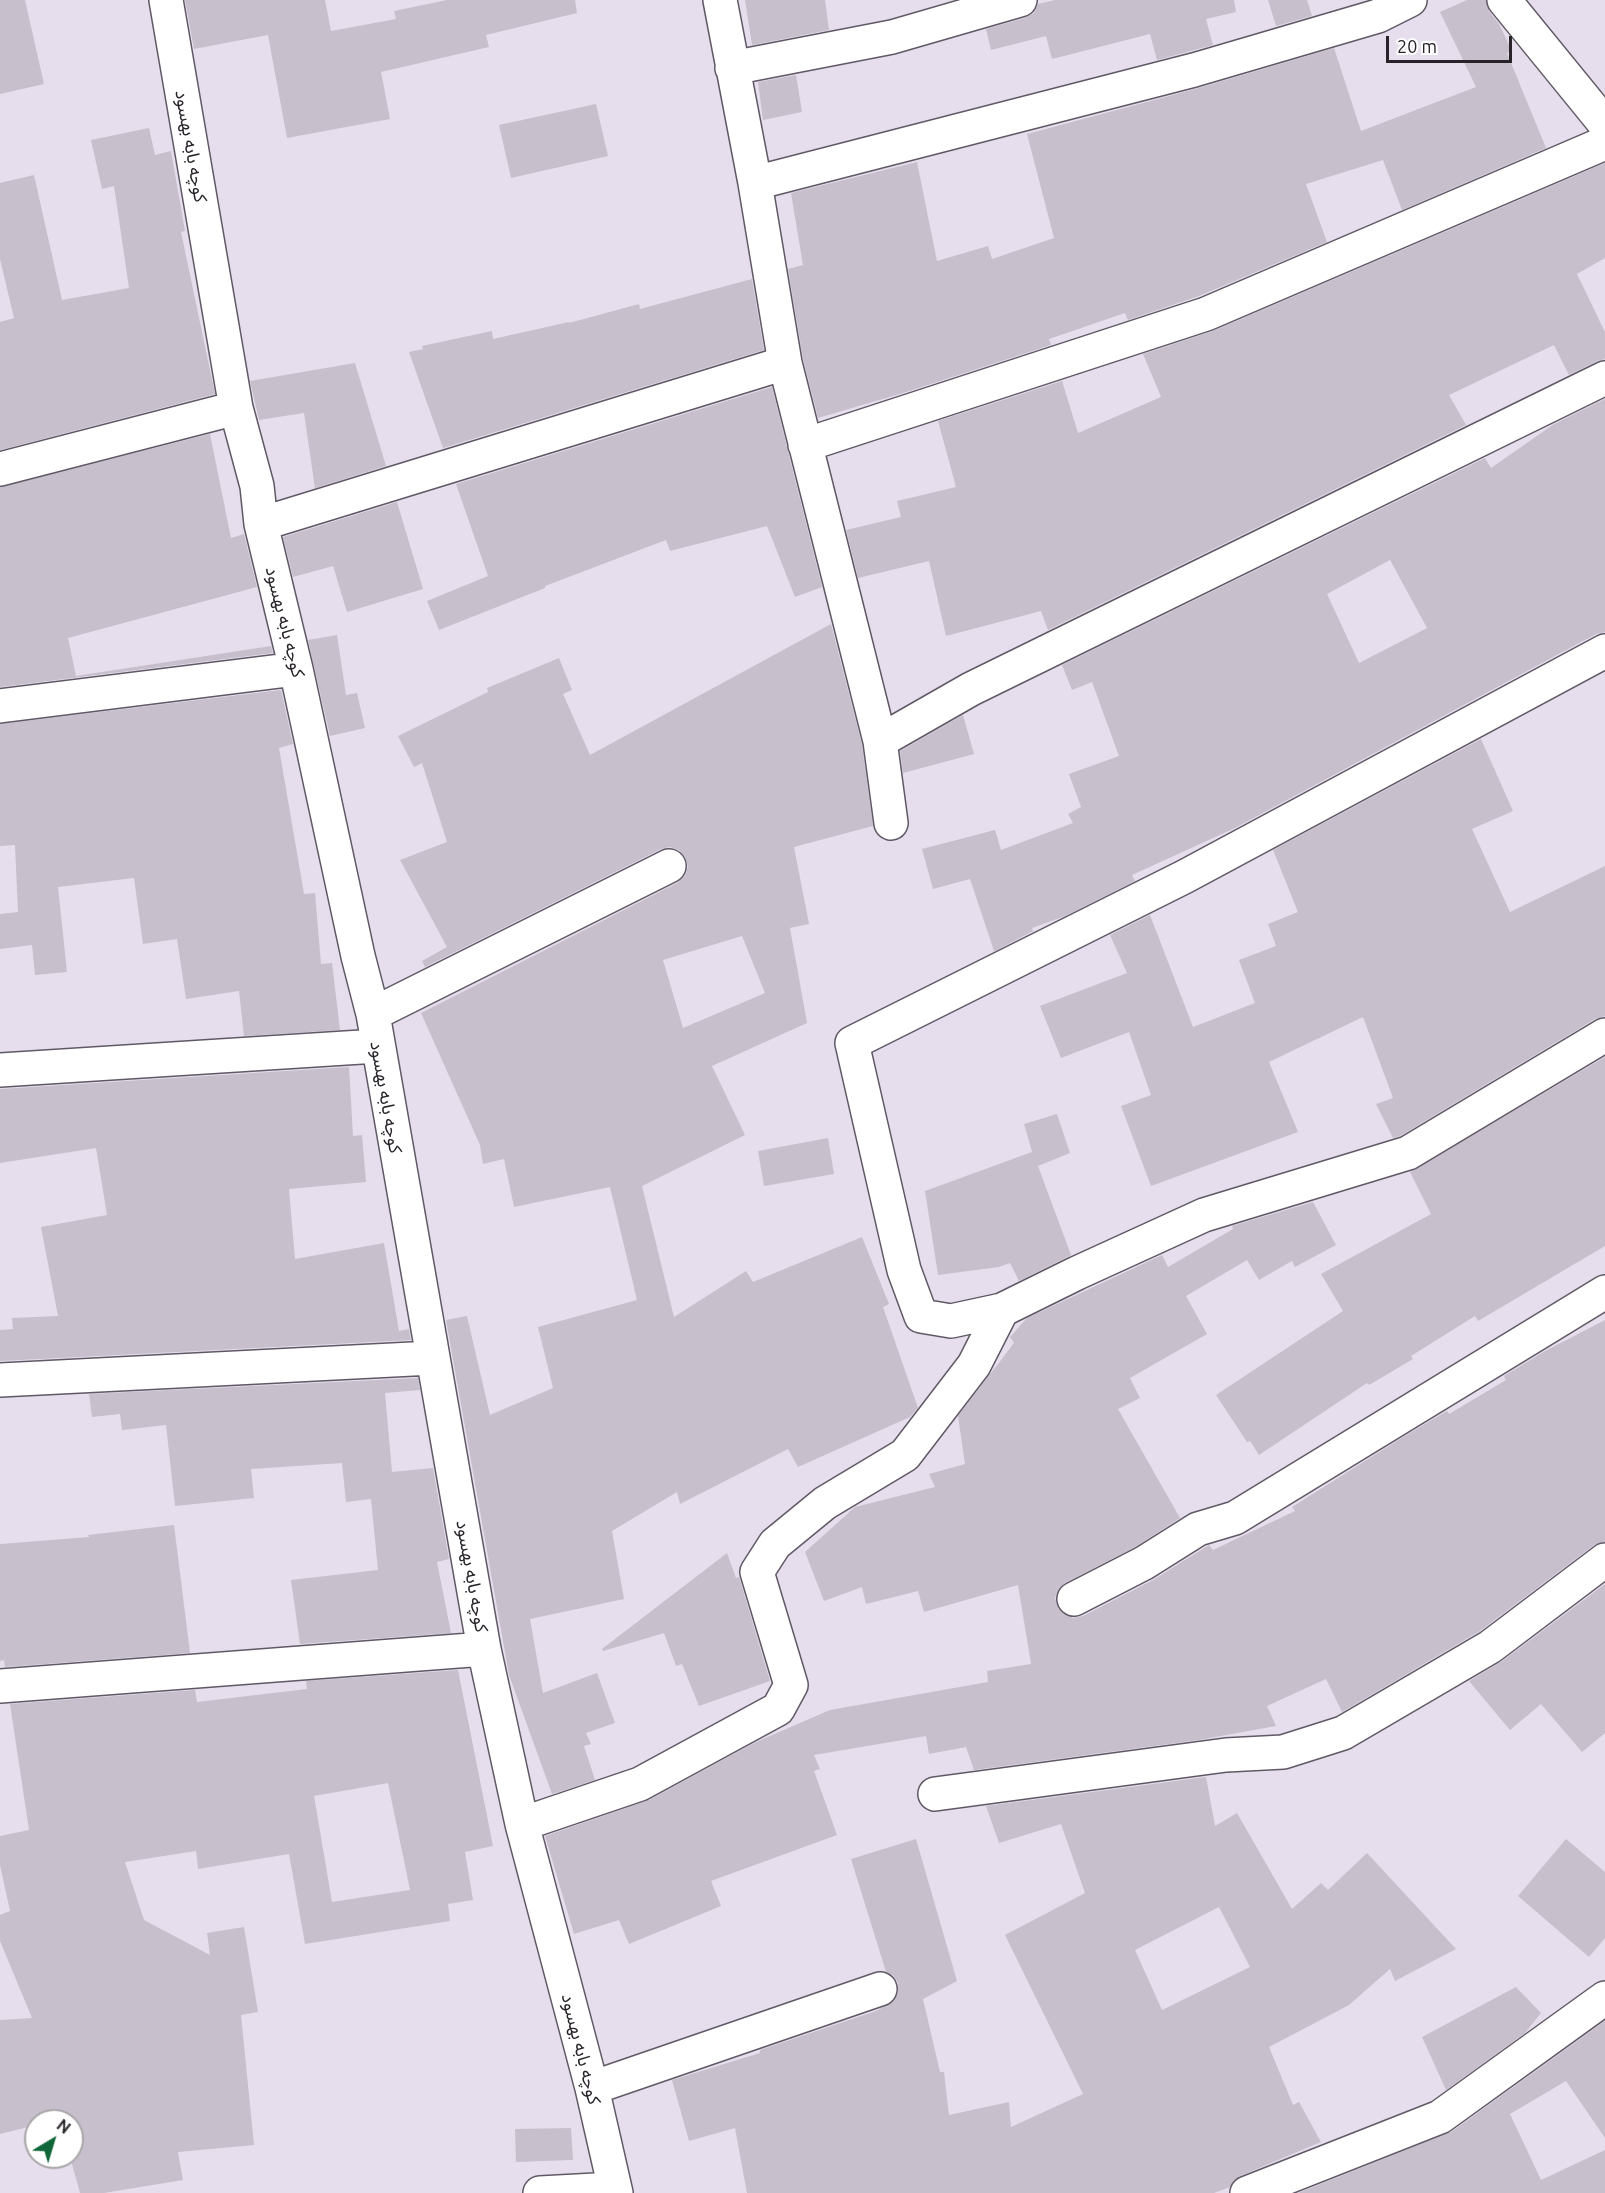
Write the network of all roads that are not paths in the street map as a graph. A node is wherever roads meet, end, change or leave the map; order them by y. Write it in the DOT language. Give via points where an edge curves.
graph roads {
  1 [pos="166,0"];
  2 [pos="720,0"];
  3 [pos="1020,0"];
  4 [pos="1410,0"];
  5 [pos="1504,0"];
  6 [pos="732,68"];
  7 [pos="1605,124"];
  8 [pos="1605,144"];
  9 [pos="755,183"];
  10 [pos="785,363"];
  11 [pos="1605,378"];
  12 [pos="236,408"];
  13 [pos="805,445"];
  14 [pos="0,469"];
  15 [pos="261,524"];
  16 [pos="1605,651"];
  17 [pos="296,669"];
  18 [pos="0,706"];
  19 [pos="880,741"];
  20 [pos="891,823"];
  21 [pos="669,866"];
  22 [pos="375,1030"];
  23 [pos="1605,1035"];
  24 [pos="0,1070"];
  25 [pos="1605,1292"];
  26 [pos="1002,1310"];
  27 [pos="432,1358"];
  28 [pos="0,1380"];
  29 [pos="1605,1560"];
  30 [pos="1074,1599"];
  31 [pos="484,1649"];
  32 [pos="0,1686"];
  33 [pos="935,1794"];
  34 [pos="522,1824"];
  35 [pos="880,1989"];
  36 [pos="1605,1998"];
  37 [pos="592,2088"];
  38 [pos="615,2191"];
  39 [pos="540,2193"];
  40 [pos="1247,2193"];
  1 -- 12 [label="street, کوچه بابه بهسود"];
  2 -- 6 [label="street"];
  3 -- 6 [label="street" via="892,37"];
  4 -- 9 [label="street" via="1378,16 1194,70"];
  5 -- 7 [label="street"];
  6 -- 9 [label="street"];
  8 -- 13 [label="street" via="1206,314"];
  9 -- 10 [label="street"];
  10 -- 13 [label="street"];
  10 -- 15 [label="street"];
  11 -- 19 [label="street" via="971,689"];
  12 -- 14 [label="street"];
  12 -- 15 [label="street, کوچه بابه بهسود" via="257,486"];
  13 -- 19 [label="street"];
  15 -- 17 [label="street, کوچه بابه بهسود"];
  16 -- 26 [label="street" via="1184,878 852,1043 904,1270 921,1316 951,1321"];
  17 -- 18 [label="street"];
  17 -- 22 [label="street, کوچه بابه بهسود"];
  19 -- 20 [label="street"];
  21 -- 22 [label="street"];
  22 -- 24 [label="street"];
  22 -- 27 [label="street, کوچه بابه بهسود"];
  23 -- 26 [label="street" via="1408,1154 1204,1215"];
  25 -- 30 [label="street" via="1235,1518 1198,1529 1144,1563"];
  26 -- 34 [label="street" via="974,1365 905,1455 825,1503 775,1544 758,1572 790,1685 778,1709 640,1784"];
  27 -- 28 [label="street"];
  27 -- 31 [label="street, کوچه بابه بهسود"];
  29 -- 33 [label="street" via="1490,1647 1343,1733 1284,1752 1226,1755"];
  31 -- 32 [label="street"];
  31 -- 34 [label="street, کوچه بابه بهسود"];
  34 -- 37 [label="street, کوچه بابه بهسود"];
  35 -- 37 [label="street"];
  36 -- 40 [label="street" via="1440,2117"];
  37 -- 38 [label="street, کوچه بابه بهسود"];
  38 -- 39 [label="street"];
}
